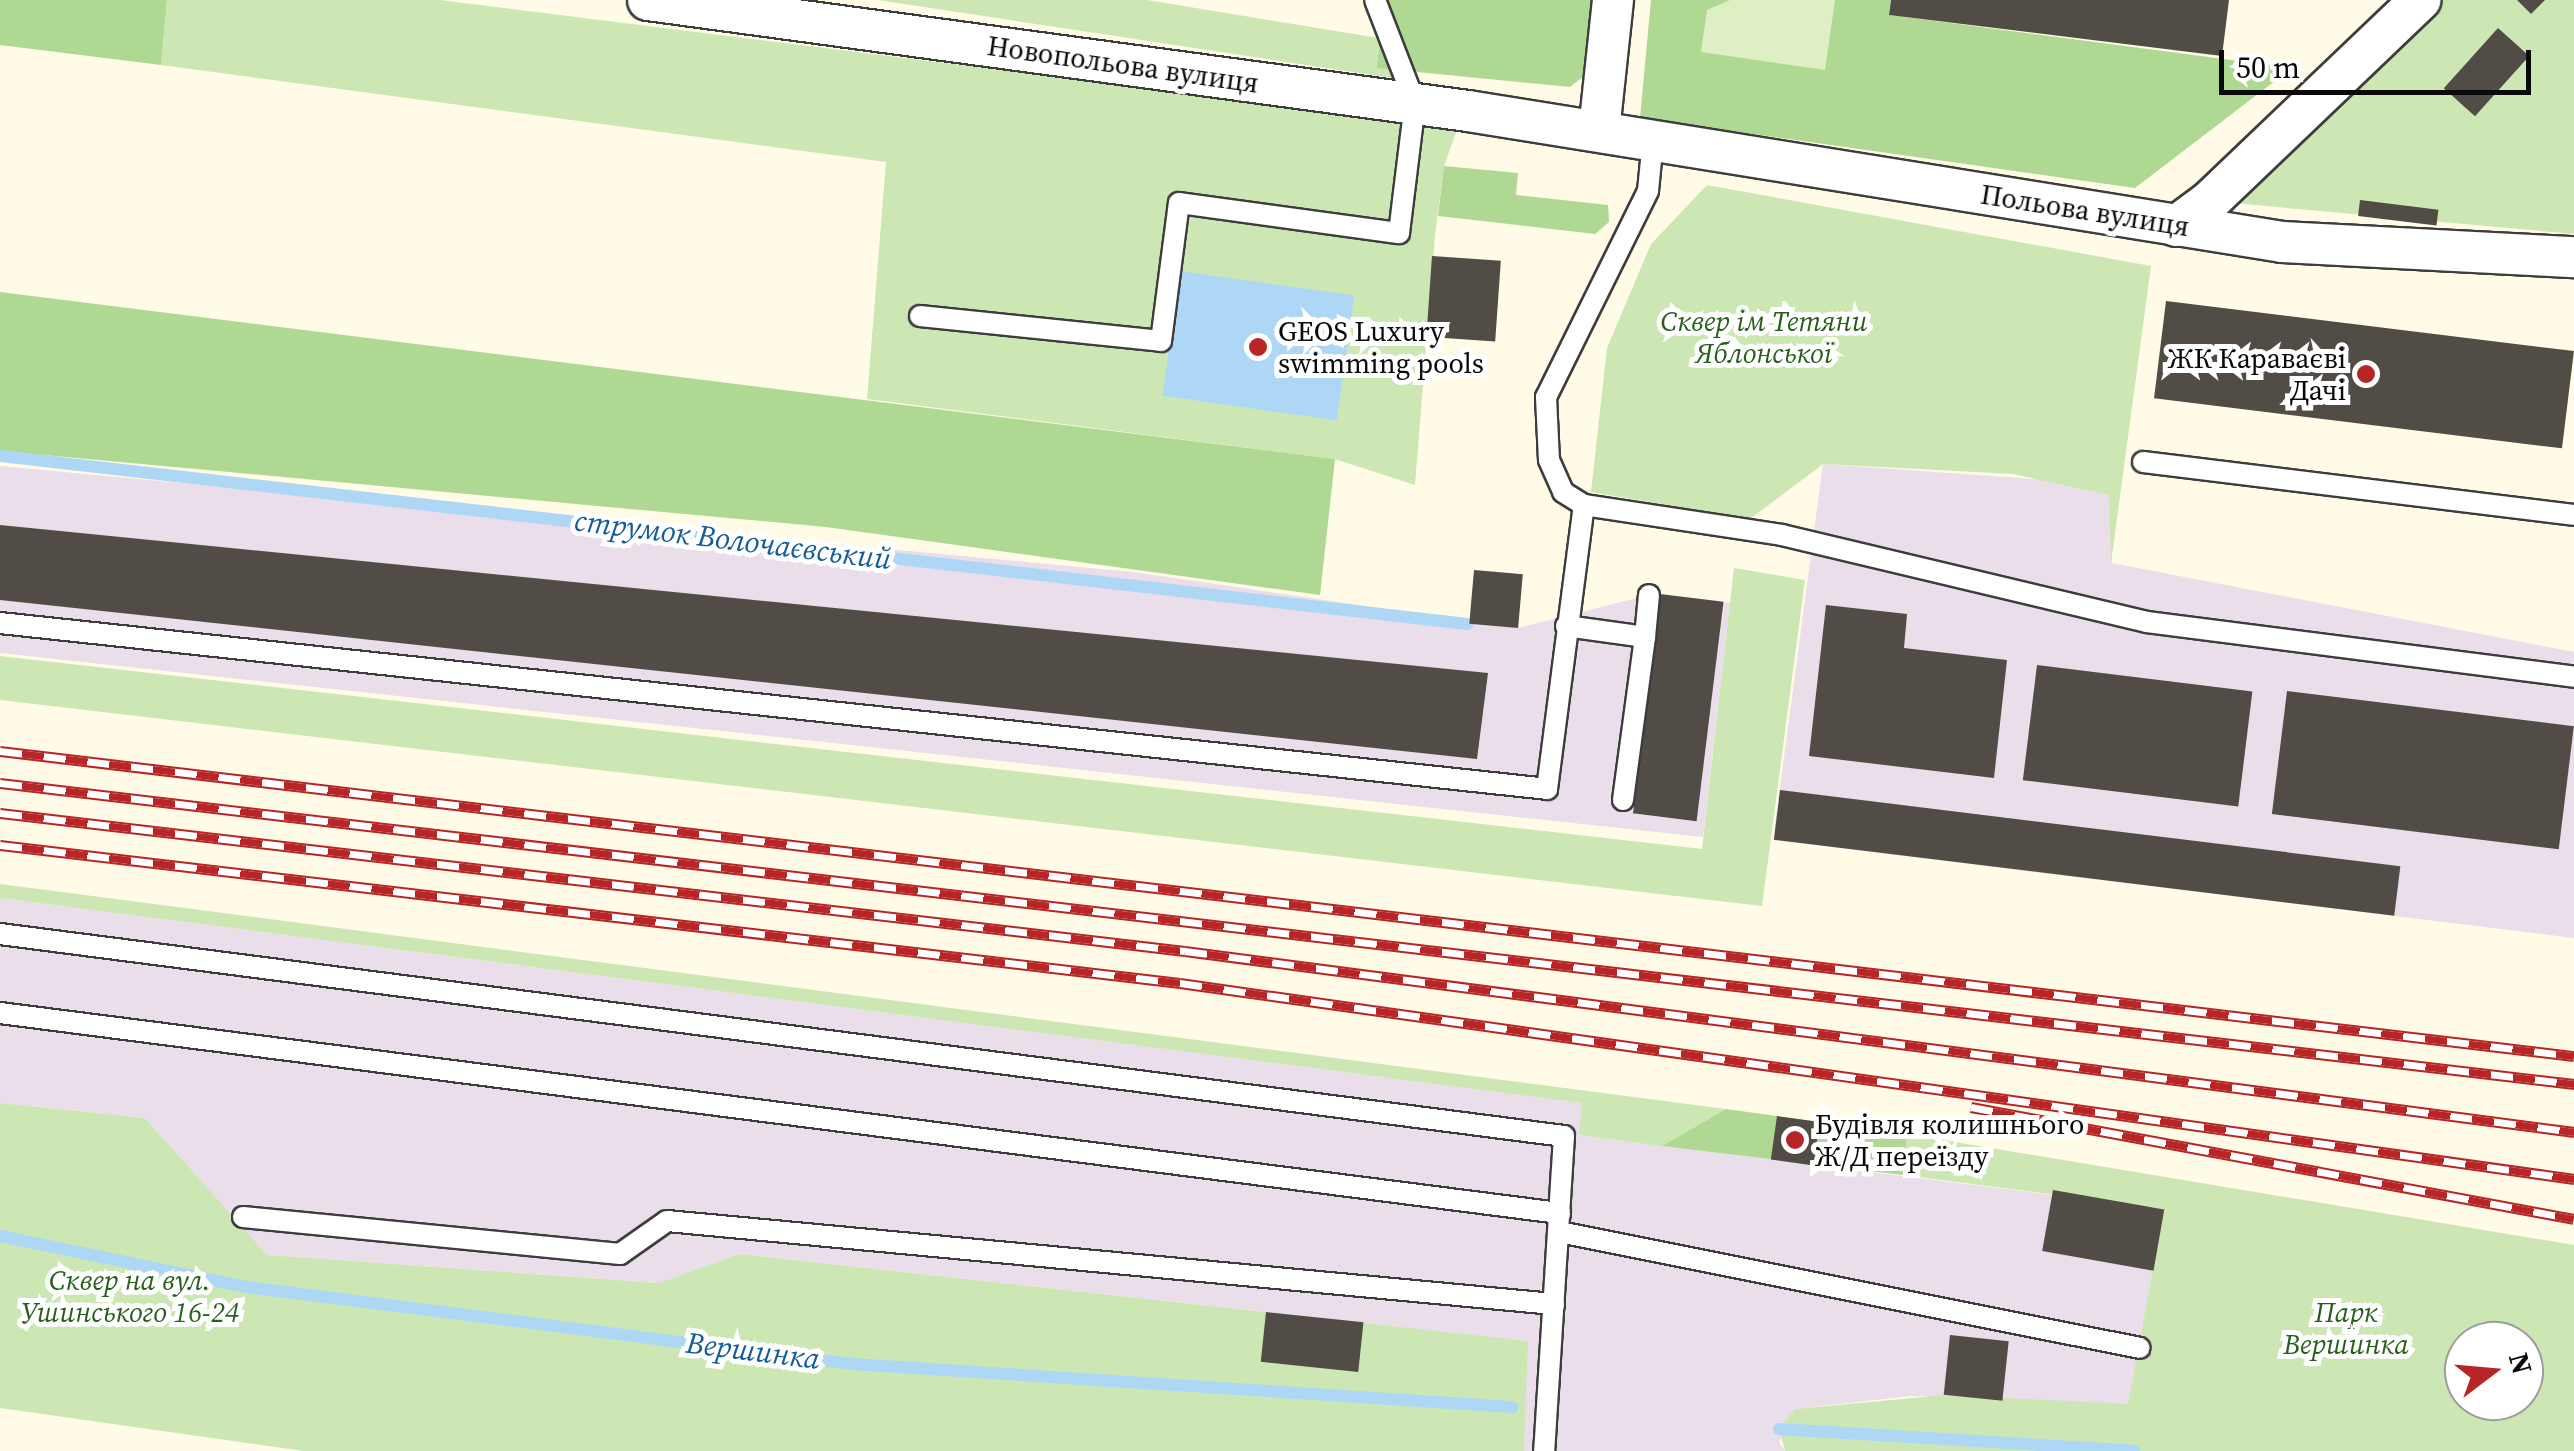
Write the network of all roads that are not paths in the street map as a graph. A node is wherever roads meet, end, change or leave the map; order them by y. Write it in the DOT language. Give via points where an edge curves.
graph roads {
  1 [pos="648,0"];
  2 [pos="1376,0"];
  3 [pos="1613,0"];
  4 [pos="2420,0"];
  5 [pos="1415,103"];
  6 [pos="1599,131"];
  7 [pos="1652,140"];
  8 [pos="2176,226"];
  9 [pos="2574,258"];
  10 [pos="920,316"];
  11 [pos="2144,462"];
  12 [pos="1584,505"];
  13 [pos="2574,515"];
  14 [pos="1649,595"];
  15 [pos="0,623"];
  16 [pos="1566,626"];
  17 [pos="1644,636"];
  18 [pos="2574,678"];
  19 [pos="1623,800"];
  20 [pos="0,934"];
  21 [pos="0,1013"];
  22 [pos="243,1217"];
  23 [pos="1559,1222"];
  24 [pos="1554,1304"];
  25 [pos="2140,1348"];
  26 [pos="1544,1451"];
  1 -- 5 [label="street, Новопольова вулиця"];
  2 -- 5 [label="lane"];
  3 -- 6 [label="street"];
  4 -- 8 [label="street"];
  5 -- 6 [label="street, Новопольова вулиця"];
  5 -- 10 [label="lane" via="1399,233 1179,203 1161,340"];
  6 -- 7 [label="street, Польова вулиця"];
  7 -- 8 [label="street, Польова вулиця"];
  7 -- 12 [label="lane" via="1648,191 1546,397 1548,460 1562,492"];
  8 -- 9 [label="street, Польова вулиця" via="2283,242"];
  11 -- 13 [label="lane"];
  12 -- 16 [label="lane"];
  12 -- 18 [label="lane" via="1782,535 2147,622"];
  14 -- 17 [label="lane"];
  15 -- 16 [label="lane" via="1547,789"];
  16 -- 17 [label="lane"];
  17 -- 19 [label="lane"];
  20 -- 23 [label="lane" via="1564,1136"];
  21 -- 23 [label="lane"];
  22 -- 24 [label="lane" via="620,1254 667,1221"];
  23 -- 24 [label="lane"];
  23 -- 25 [label="lane"];
  24 -- 26 [label="lane"];
}
